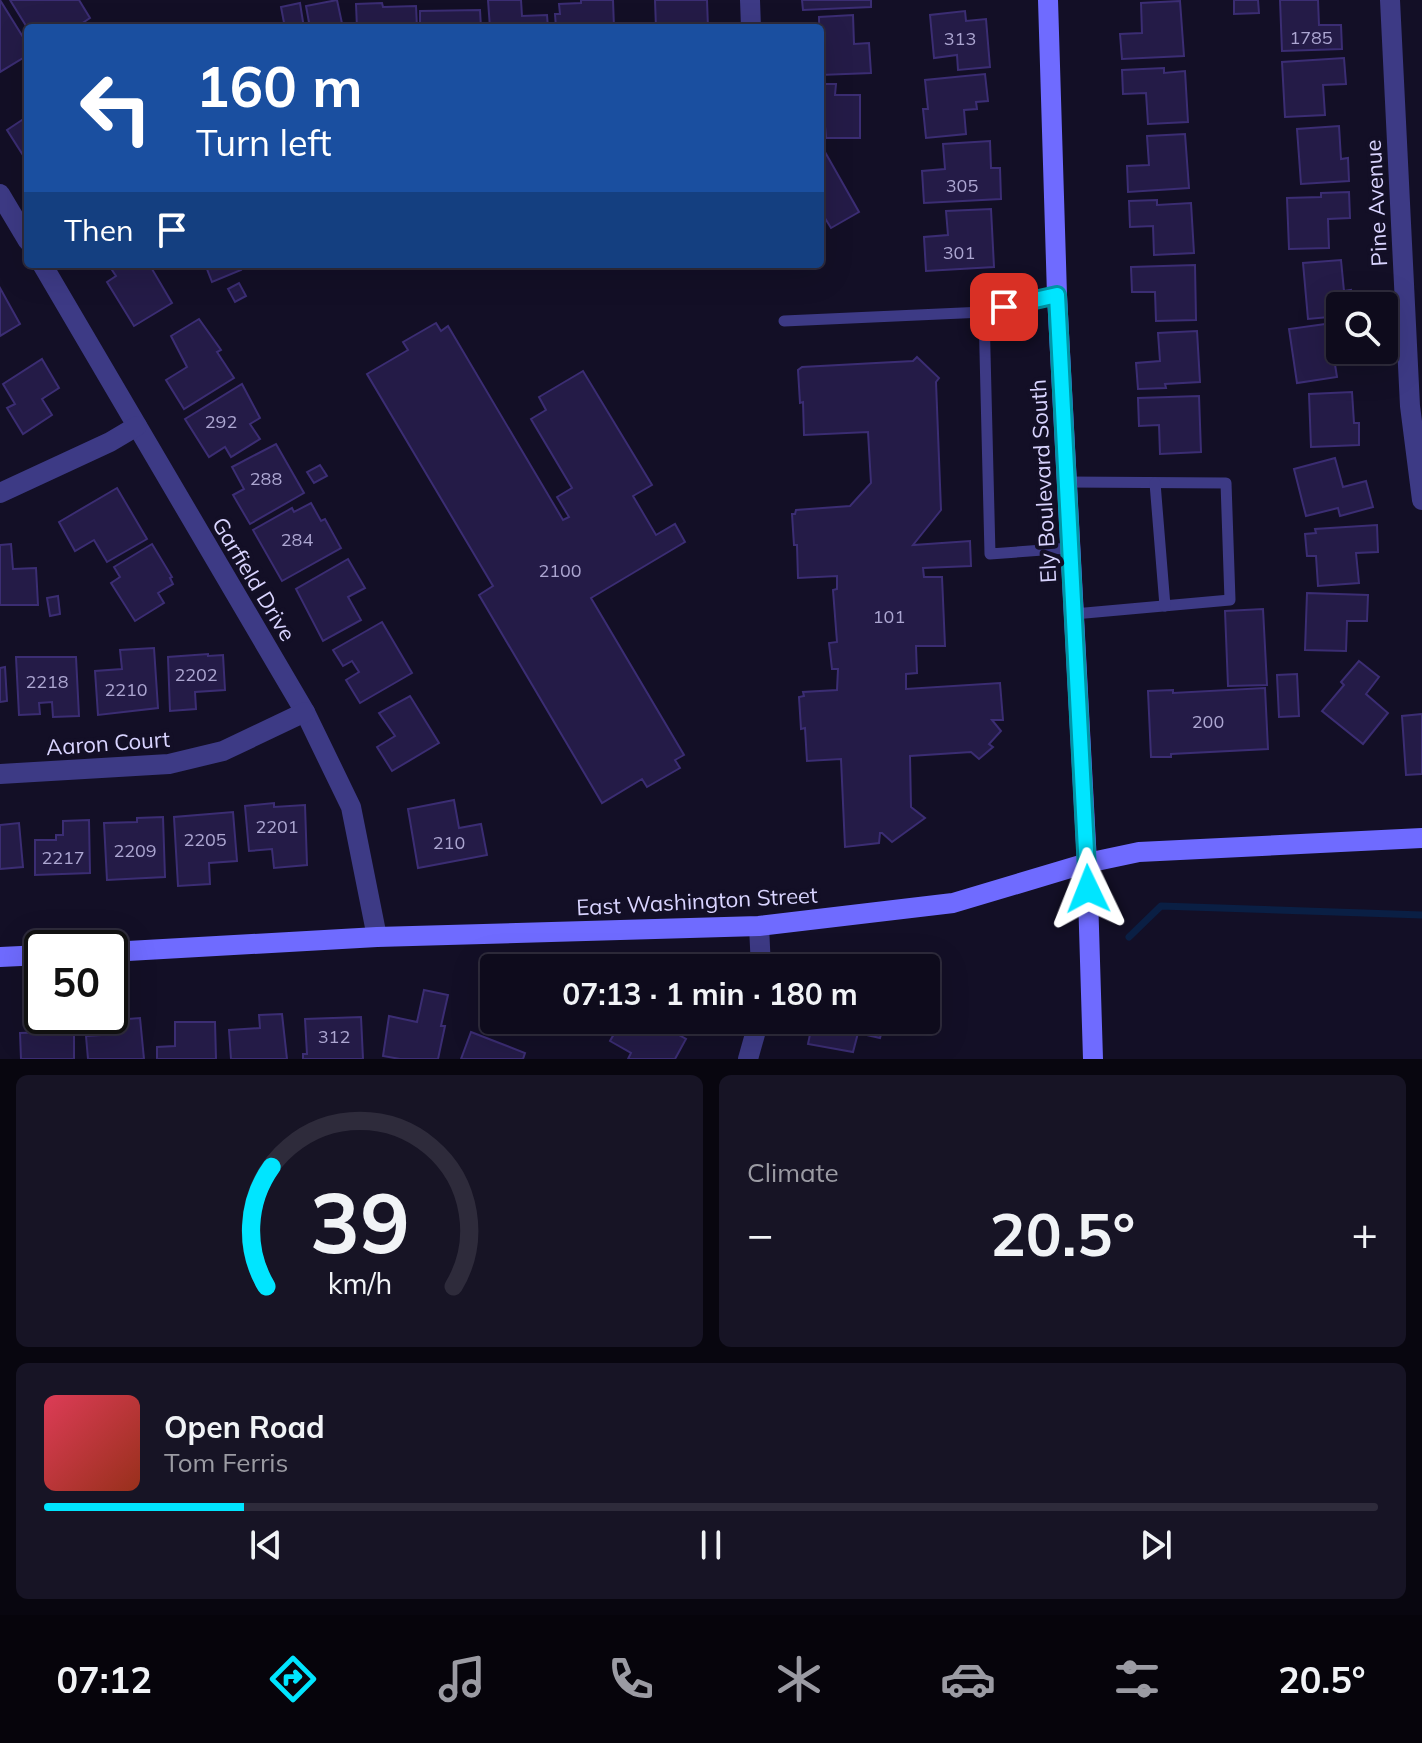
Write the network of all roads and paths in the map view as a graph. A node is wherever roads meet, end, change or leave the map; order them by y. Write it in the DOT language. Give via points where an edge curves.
graph roads {
  1 [pos="750,0"];
  2 [pos="1048,0"];
  3 [pos="1390,0"];
  4 [pos="751,24"];
  5 [pos="0,194"];
  6 [pos="24,234"];
  7 [pos="44,268"];
  8 [pos="1057,295"];
  9 [pos="984,312"];
  10 [pos="784,321"];
  11 [pos="137,426"];
  12 [pos="1067,482"];
  13 [pos="1155,483"];
  14 [pos="0,493"];
  15 [pos="1422,500"];
  16 [pos="1070,548"];
  17 [pos="1165,606"];
  18 [pos="1074,614"];
  19 [pos="305,712"];
  20 [pos="0,774"];
  21 [pos="1422,838"];
  22 [pos="1087,863"];
  23 [pos="759,926"];
  24 [pos="377,937"];
  25 [pos="128,951"];
  26 [pos="760,954"];
  27 [pos="24,956"];
  28 [pos="0,957"];
  29 [pos="755,1034"];
  30 [pos="748,1059"];
  31 [pos="1093,1059"];
  1 -- 4 [label="street"];
  2 -- 8 [label="main road, Ely Boulevard South"];
  3 -- 15 [label="street, Pine Avenue" via="1410,406"];
  5 -- 6 [label="street"];
  7 -- 11 [label="street, Garfield Drive"];
  8 -- 9 [label="lane"];
  8 -- 12 [label="main road, Ely Boulevard South"];
  9 -- 10 [label="lane"];
  9 -- 16 [label="lane" via="990,554"];
  11 -- 14 [label="street"];
  11 -- 19 [label="street, Garfield Drive"];
  12 -- 13 [label="lane"];
  12 -- 16 [label="main road, Ely Boulevard South"];
  13 -- 17 [label="lane"];
  13 -- 17 [label="lane" via="1226,483 1230,600"];
  16 -- 18 [label="main road, Ely Boulevard South"];
  17 -- 18 [label="lane"];
  18 -- 22 [label="main road, Ely Boulevard South"];
  19 -- 20 [label="street, Aaron Court" via="223,751 169,764"];
  19 -- 24 [label="street, Garfield Drive" via="351,807"];
  21 -- 22 [label="main road, East Washington Street" via="1139,852"];
  22 -- 23 [label="main road, East Washington Street" via="953,903"];
  22 -- 31 [label="main road, Ely Boulevard South"];
  23 -- 24 [label="main road, East Washington Street"];
  23 -- 26 [label="street"];
  24 -- 25 [label="main road, East Washington Street"];
  27 -- 28 [label="main road"];
  29 -- 30 [label="street"];
}
